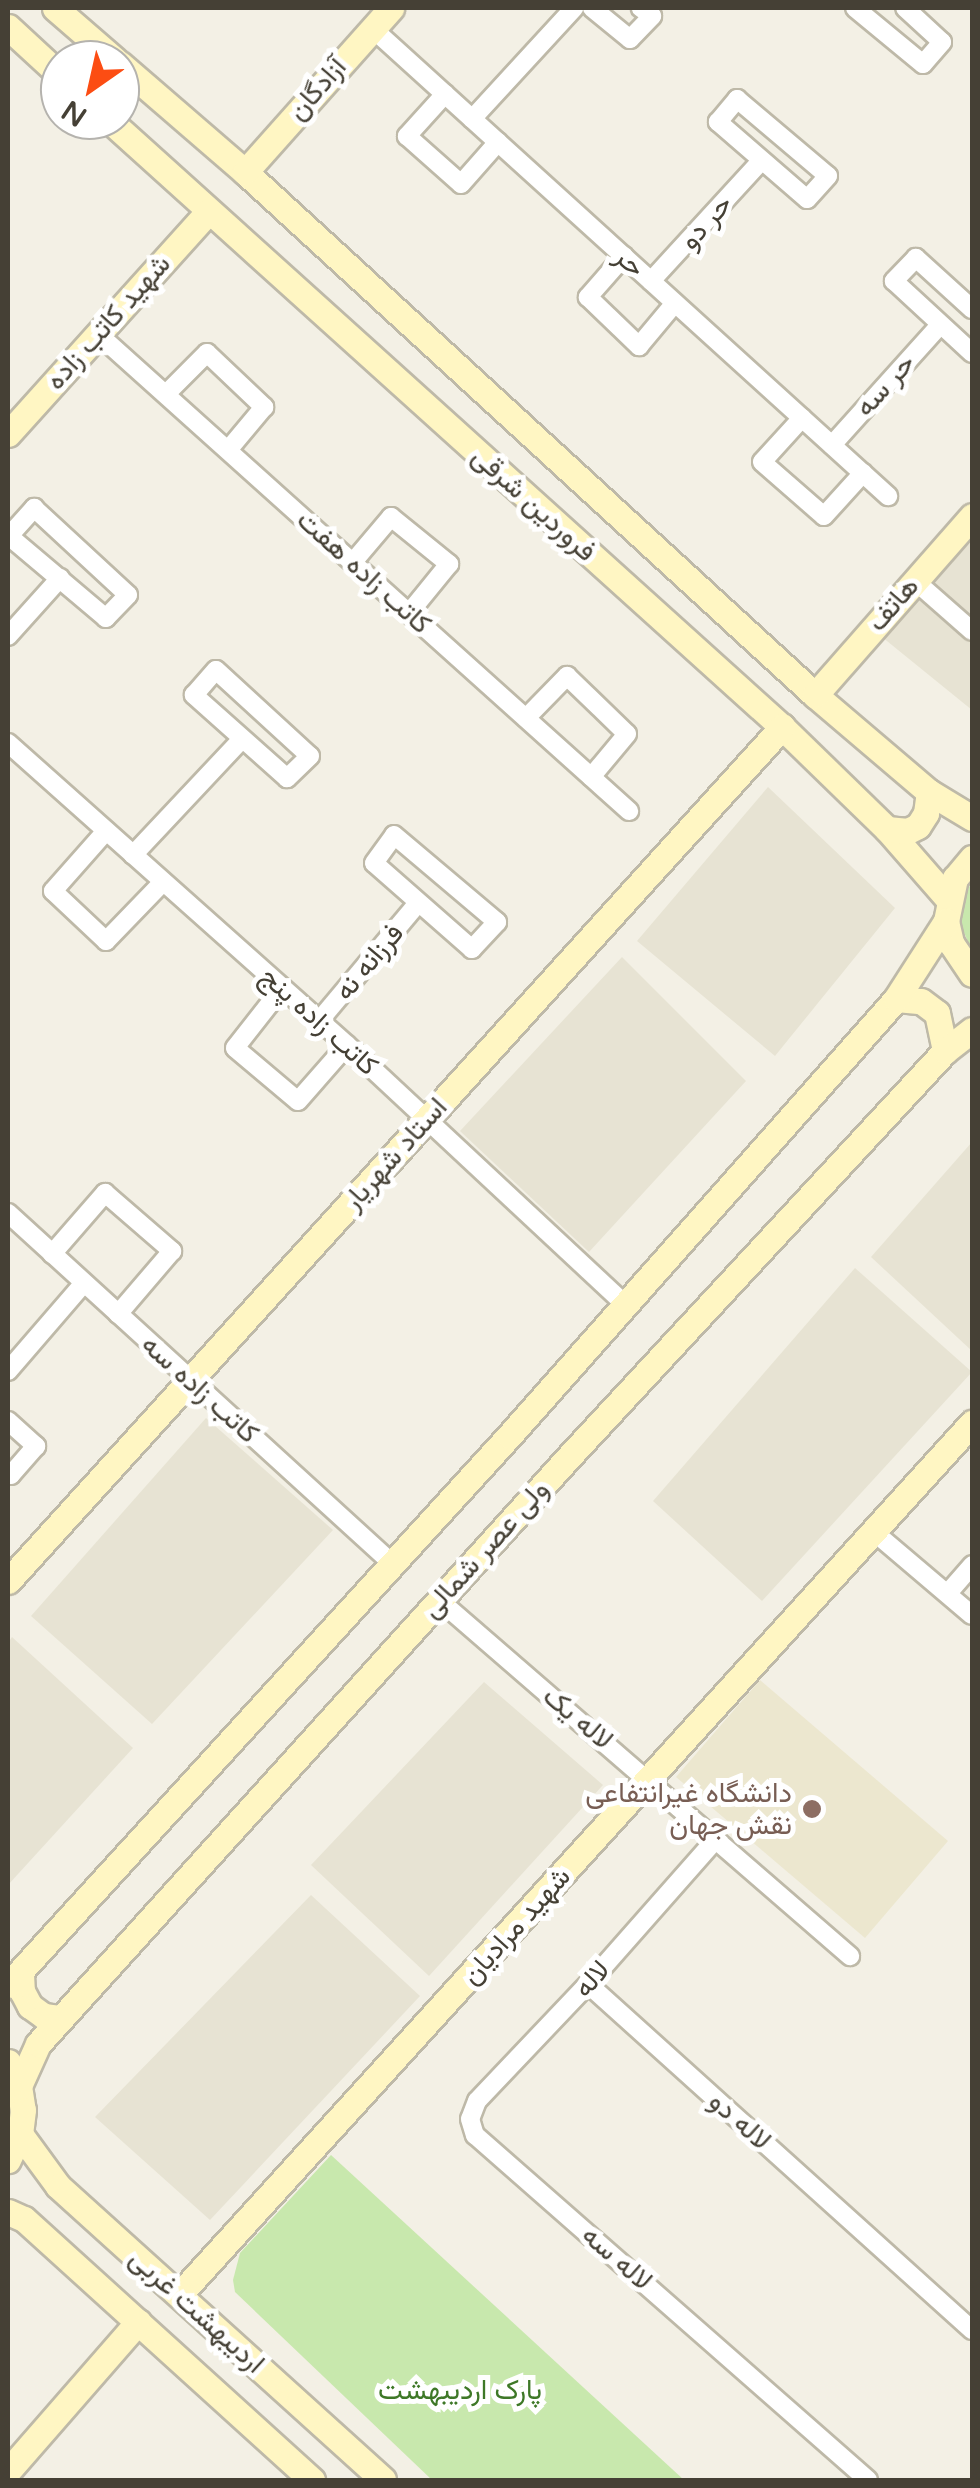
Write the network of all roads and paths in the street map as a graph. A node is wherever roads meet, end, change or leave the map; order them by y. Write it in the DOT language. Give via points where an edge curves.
graph roads {
  1 [pos="56,8"];
  2 [pos="390,8"];
  3 [pos="574,8"];
  4 [pos="592,8"];
  5 [pos="641,8"];
  6 [pos="855,8"];
  7 [pos="905,8"];
  8 [pos="8,27"];
  9 [pos="372,28"];
  10 [pos="93,40"];
  11 [pos="40,57"];
  12 [pos="140,81"];
  13 [pos="444,94"];
  14 [pos="472,119"];
  15 [pos="131,140"];
  16 [pos="498,142"];
  17 [pos="760,162"];
  18 [pos="244,172"];
  19 [pos="209,211"];
  20 [pos="624,256"];
  21 [pos="652,281"];
  22 [pos="676,303"];
  23 [pos="972,309"];
  24 [pos="939,326"];
  25 [pos="98,334"];
  26 [pos="972,353"];
  27 [pos="166,394"];
  28 [pos="802,418"];
  29 [pos="8,434"];
  30 [pos="832,445"];
  31 [pos="228,450"];
  32 [pos="863,473"];
  33 [pos="888,496"];
  34 [pos="972,516"];
  35 [pos="353,562"];
  36 [pos="60,578"];
  37 [pos="914,580"];
  38 [pos="409,613"];
  39 [pos="972,631"];
  40 [pos="8,636"];
  41 [pos="815,694"];
  42 [pos="526,718"];
  43 [pos="782,727"];
  44 [pos="242,740"];
  45 [pos="8,743"];
  46 [pos="591,777"];
  47 [pos="929,792"];
  48 [pos="629,811"];
  49 [pos="972,818"];
  50 [pos="887,829"];
  51 [pos="106,830"];
  52 [pos="133,855"];
  53 [pos="972,858"];
  54 [pos="163,882"];
  55 [pos="418,902"];
  56 [pos="947,910"];
  57 [pos="972,974"];
  58 [pos="282,988"];
  59 [pos="896,1000"];
  60 [pos="319,1022"];
  61 [pos="972,1030"];
  62 [pos="347,1045"];
  63 [pos="946,1050"];
  64 [pos="427,1118"];
  65 [pos="8,1213"];
  66 [pos="52,1254"];
  67 [pos="84,1283"];
  68 [pos="625,1304"];
  69 [pos="118,1314"];
  70 [pos="8,1371"];
  71 [pos="190,1380"];
  72 [pos="8,1421"];
  73 [pos="972,1423"];
  74 [pos="8,1472"];
  75 [pos="874,1532"];
  76 [pos="393,1564"];
  77 [pos="972,1565"];
  78 [pos="8,1581"];
  79 [pos="948,1593"];
  80 [pos="439,1600"];
  81 [pos="972,1615"];
  82 [pos="650,1779"];
  83 [pos="716,1839"];
  84 [pos="850,1956"];
  85 [pos="14,1980"];
  86 [pos="588,1984"];
  87 [pos="62,2018"];
  88 [pos="8,2062"];
  89 [pos="19,2086"];
  90 [pos="470,2119"];
  91 [pos="20,2134"];
  92 [pos="8,2160"];
  93 [pos="76,2202"];
  94 [pos="8,2212"];
  95 [pos="33,2227"];
  96 [pos="179,2295"];
  97 [pos="138,2322"];
  98 [pos="972,2330"];
  99 [pos="8,2471"];
  100 [pos="312,2480"];
  101 [pos="382,2480"];
  102 [pos="868,2480"];
  1 -- 10 [label="main road, فروردین شرقی"];
  2 -- 9 [label="main road, آزادگان"];
  3 -- 14 [label="street"];
  4 -- 5 [label="street" via="630,38 652,16"];
  6 -- 7 [label="street" via="923,64 942,42"];
  8 -- 11 [label="main road"];
  9 -- 13 [label="street, حر"];
  9 -- 18 [label="main road, آزادگان"];
  12 -- 18 [label="main road, فروردین شرقی"];
  13 -- 14 [label="street, حر"];
  13 -- 16 [label="street" via="407,136 460,184"];
  14 -- 16 [label="street, حر"];
  15 -- 19 [label="main road, فروردین شرقی"];
  16 -- 20 [label="street, حر"];
  17 -- 17 [label="street" via="718,122 738,99 828,176 806,199"];
  17 -- 21 [label="street, حر دو"];
  18 -- 41 [label="main road, فروردین شرقی"];
  19 -- 25 [label="main road, شهید کاتب زاده"];
  19 -- 43 [label="main road, فروردین شرقی"];
  20 -- 21 [label="street, حر"];
  20 -- 22 [label="street" via="588,297 639,346"];
  21 -- 22 [label="street, حر"];
  22 -- 28 [label="street, حر"];
  23 -- 24 [label="street" via="916,258 894,281"];
  24 -- 26 [label="street"];
  24 -- 30 [label="street, حر سه"];
  25 -- 27 [label="street, کاتب زاده هفت"];
  25 -- 29 [label="main road, شهید کاتب زاده"];
  27 -- 31 [label="street, کاتب زاده هفت"];
  27 -- 31 [label="street" via="207,353 264,407"];
  28 -- 30 [label="street, حر"];
  28 -- 32 [label="street" via="762,462 824,516"];
  30 -- 32 [label="street, حر"];
  31 -- 35 [label="street, کاتب زاده هفت"];
  32 -- 33 [label="street, حر"];
  34 -- 37 [label="main road, هاتف"];
  35 -- 38 [label="street, کاتب زاده هفت"];
  35 -- 38 [label="street" via="391,516 448,564"];
  36 -- 36 [label="street" via="106,618 128,595 34,508 9,536"];
  36 -- 40 [label="street"];
  37 -- 39 [label="street"];
  37 -- 41 [label="main road, هاتف"];
  38 -- 42 [label="street, کاتب زاده هفت"];
  41 -- 47 [label="main road, فروردین شرقی"];
  42 -- 46 [label="street, کاتب زاده هفت"];
  42 -- 46 [label="street" via="567,676 627,734"];
  43 -- 50 [label="main road, فروردین شرقی"];
  43 -- 64 [label="main road, استاد شهریار"];
  44 -- 44 [label="street" via="287,778 310,756 216,670 194,696"];
  44 -- 52 [label="street"];
  45 -- 51 [label="street, کاتب زاده پنج"];
  46 -- 48 [label="street, کاتب زاده هفت"];
  47 -- 49 [label="main road, فروردین شرقی"];
  47 -- 50 [label="main road" via="918,826"];
  50 -- 56 [label="main road, فروردین شرقی"];
  51 -- 52 [label="street, کاتب زاده پنج"];
  51 -- 54 [label="street" via="53,890 106,941"];
  52 -- 54 [label="street, کاتب زاده پنج"];
  53 -- 56 [label="main road, ولی عصر شمالی" via="956,878"];
  54 -- 58 [label="street, کاتب زاده پنج"];
  55 -- 55 [label="street" via="472,949 496,922 394,836 374,863"];
  55 -- 60 [label="street, فرزانه نه"];
  56 -- 57 [label="main road, فروردین شرقی" via="951,943"];
  56 -- 59 [label="main road, ولی عصر شمالی"];
  58 -- 60 [label="street, کاتب زاده پنج"];
  58 -- 62 [label="street" via="235,1048 298,1101"];
  59 -- 63 [label="main road" via="921,1000 937,1013"];
  59 -- 68 [label="main road, ولی عصر شمالی"];
  60 -- 62 [label="street, کاتب زاده پنج"];
  61 -- 63 [label="main road, ولی عصر شمالی"];
  62 -- 64 [label="street, کاتب زاده پنج"];
  63 -- 80 [label="main road, ولی عصر شمالی"];
  64 -- 68 [label="street, کاتب زاده پنج"];
  64 -- 71 [label="main road, استاد شهریار"];
  65 -- 66 [label="street, کاتب زاده سه"];
  66 -- 67 [label="street, کاتب زاده سه"];
  66 -- 69 [label="street" via="106,1193 172,1251"];
  67 -- 69 [label="street, کاتب زاده سه"];
  67 -- 70 [label="street"];
  68 -- 76 [label="main road, ولی عصر شمالی"];
  69 -- 71 [label="street, کاتب زاده سه"];
  71 -- 76 [label="street, کاتب زاده سه"];
  71 -- 78 [label="main road, استاد شهریار"];
  72 -- 74 [label="street" via="36,1446"];
  73 -- 75 [label="main road, شهید مرادیان"];
  75 -- 79 [label="street"];
  75 -- 82 [label="main road, شهید مرادیان"];
  76 -- 85 [label="main road, ولی عصر شمالی"];
  77 -- 79 [label="street"];
  79 -- 81 [label="street"];
  80 -- 82 [label="street, لاله یک"];
  80 -- 87 [label="main road, ولی عصر شمالی"];
  82 -- 83 [label="street, لاله یک"];
  82 -- 96 [label="main road, شهید مرادیان"];
  83 -- 84 [label="street, لاله یک"];
  83 -- 86 [label="street, لاله"];
  85 -- 87 [label="main road" via="30,2006"];
  86 -- 90 [label="street, لاله" via="477,2101"];
  86 -- 98 [label="street, لاله دو"];
  87 -- 89 [label="main road, ولی عصر شمالی" via="38,2044"];
  88 -- 89 [label="main road"];
  89 -- 91 [label="main road"];
  90 -- 102 [label="street, لاله سه" via="475,2135"];
  91 -- 92 [label="main road"];
  91 -- 93 [label="main road, اردیبهشت غربی"];
  93 -- 95 [label="main road" via="57,2200 40,2210"];
  93 -- 96 [label="main road, اردیبهشت غربی"];
  94 -- 95 [label="main road, اردیبهشت غربی"];
  95 -- 97 [label="main road, اردیبهشت غربی"];
  96 -- 101 [label="main road, اردیبهشت غربی"];
  97 -- 99 [label="main road"];
  97 -- 100 [label="main road, اردیبهشت غربی"];
}
